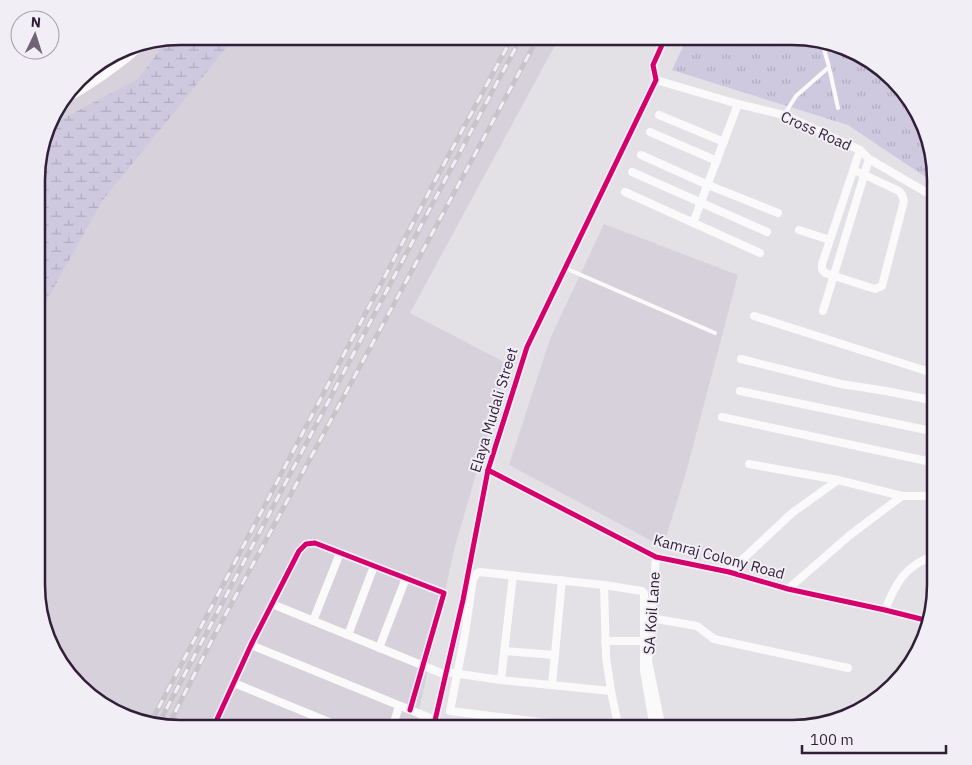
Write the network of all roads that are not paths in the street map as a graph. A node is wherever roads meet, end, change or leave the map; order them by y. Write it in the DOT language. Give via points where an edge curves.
graph roads {
  1 [pos="662,45"];
  2 [pos="824,49"];
  3 [pos="134,53"];
  4 [pos="829,67"];
  5 [pos="656,80"];
  6 [pos="77,94"];
  7 [pos="738,104"];
  8 [pos="838,108"];
  9 [pos="659,115"];
  10 [pos="784,115"];
  11 [pos="650,132"];
  12 [pos="724,142"];
  13 [pos="860,150"];
  14 [pos="640,155"];
  15 [pos="869,159"];
  16 [pos="717,161"];
  17 [pos="854,170"];
  18 [pos="632,172"];
  19 [pos="863,175"];
  20 [pos="708,185"];
  21 [pos="625,192"];
  22 [pos="927,193"];
  23 [pos="700,204"];
  24 [pos="778,213"];
  25 [pos="693,223"];
  26 [pos="799,230"];
  27 [pos="767,232"];
  28 [pos="830,240"];
  29 [pos="760,253"];
  30 [pos="565,268"];
  31 [pos="834,275"];
  32 [pos="823,311"];
  33 [pos="754,316"];
  34 [pos="715,333"];
  35 [pos="741,359"];
  36 [pos="927,371"];
  37 [pos="740,391"];
  38 [pos="927,399"];
  39 [pos="722,417"];
  40 [pos="927,430"];
  41 [pos="927,460"];
  42 [pos="749,464"];
  43 [pos="488,470"];
  44 [pos="838,480"];
  45 [pos="902,496"];
  46 [pos="927,496"];
  47 [pos="340,553"];
  48 [pos="656,557"];
  49 [pos="927,558"];
  50 [pos="374,566"];
  51 [pos="730,572"];
  52 [pos="513,575"];
  53 [pos="406,578"];
  54 [pos="562,580"];
  55 [pos="604,585"];
  56 [pos="788,588"];
  57 [pos="272,604"];
  58 [pos="885,610"];
  59 [pos="651,618"];
  60 [pos="922,619"];
  61 [pos="314,621"];
  62 [pos="348,635"];
  63 [pos="605,641"];
  64 [pos="643,641"];
  65 [pos="251,645"];
  66 [pos="379,648"];
  67 [pos="505,650"];
  68 [pos="555,655"];
  69 [pos="423,666"];
  70 [pos="848,668"];
  71 [pos="446,673"];
  72 [pos="458,673"];
  73 [pos="502,680"];
  74 [pos="234,683"];
  75 [pos="552,685"];
  76 [pos="611,691"];
  77 [pos="399,706"];
  78 [pos="410,710"];
  79 [pos="216,720"];
  80 [pos="326,720"];
  81 [pos="395,720"];
  82 [pos="427,720"];
  83 [pos="435,720"];
  84 [pos="524,720"];
  85 [pos="617,720"];
  86 [pos="652,720"];
  87 [pos="660,720"];
  1 -- 5 [label="street, Elaya Mudali Street" via="654,65"];
  2 -- 4 [label="lane"];
  3 -- 6 [label="street"];
  4 -- 8 [label="lane"];
  4 -- 10 [label="lane" via="796,96"];
  5 -- 7 [label="street, Cross Road"];
  5 -- 30 [label="street, Elaya Mudali Street"];
  7 -- 10 [label="street, Cross Road"];
  7 -- 12 [label="street"];
  9 -- 12 [label="street"];
  10 -- 13 [label="street, Cross Road"];
  11 -- 16 [label="street"];
  12 -- 16 [label="street"];
  13 -- 15 [label="street, Cross Road"];
  13 -- 17 [label="street"];
  14 -- 20 [label="street"];
  15 -- 19 [label="street"];
  15 -- 22 [label="street, Cross Road"];
  16 -- 20 [label="street"];
  17 -- 19 [label="street"];
  17 -- 28 [label="street"];
  18 -- 23 [label="street"];
  19 -- 31 [label="street"];
  19 -- 31 [label="street" via="898,191 904,201 882,286 875,289"];
  20 -- 23 [label="street"];
  20 -- 24 [label="street"];
  21 -- 25 [label="street"];
  23 -- 25 [label="street"];
  23 -- 27 [label="street"];
  25 -- 29 [label="street"];
  26 -- 28 [label="street"];
  28 -- 31 [label="street" via="822,269"];
  30 -- 34 [label="lane"];
  30 -- 43 [label="street, Elaya Mudali Street" via="527,347"];
  31 -- 32 [label="street"];
  33 -- 36 [label="street"];
  35 -- 38 [label="street" via="841,384"];
  37 -- 40 [label="street"];
  39 -- 41 [label="street"];
  42 -- 44 [label="street"];
  43 -- 48 [label="street, Kamraj Colony Road"];
  43 -- 71 [label="street, Elaya Mudali Street"];
  44 -- 45 [label="street"];
  44 -- 51 [label="street" via="792,513"];
  45 -- 46 [label="street"];
  45 -- 56 [label="street"];
  47 -- 50 [label="street"];
  47 -- 57 [label="street" via="314,543 306,544"];
  47 -- 61 [label="street"];
  48 -- 51 [label="street, Kamraj Colony Road"];
  48 -- 59 [label="street, SA Koil Lane"];
  49 -- 58 [label="street" via="920,560 902,577"];
  50 -- 53 [label="street"];
  50 -- 62 [label="street"];
  51 -- 56 [label="street, Kamraj Colony Road"];
  52 -- 54 [label="street"];
  52 -- 67 [label="street"];
  52 -- 72 [label="street" via="480,572 475,576"];
  53 -- 66 [label="street"];
  53 -- 69 [label="street" via="444,593"];
  54 -- 55 [label="street"];
  54 -- 68 [label="street"];
  55 -- 63 [label="street"];
  55 -- 64 [label="street" via="642,591"];
  56 -- 58 [label="street, Kamraj Colony Road"];
  57 -- 61 [label="street"];
  57 -- 65 [label="street"];
  58 -- 60 [label="street, Kamraj Colony Road"];
  59 -- 70 [label="street" via="697,626 714,639"];
  59 -- 87 [label="street, SA Koil Lane" via="648,660"];
  61 -- 62 [label="street"];
  62 -- 66 [label="street"];
  63 -- 64 [label="street"];
  63 -- 76 [label="street"];
  64 -- 86 [label="street"];
  65 -- 74 [label="street"];
  65 -- 77 [label="street"];
  66 -- 69 [label="street"];
  67 -- 68 [label="street"];
  67 -- 73 [label="street"];
  68 -- 75 [label="street"];
  69 -- 71 [label="street"];
  69 -- 78 [label="street"];
  71 -- 72 [label="street"];
  71 -- 83 [label="street, Elaya Mudali Street"];
  72 -- 73 [label="street"];
  72 -- 84 [label="street" via="450,711"];
  73 -- 75 [label="street"];
  74 -- 79 [label="street"];
  74 -- 80 [label="street"];
  75 -- 76 [label="street"];
  76 -- 85 [label="street"];
  77 -- 78 [label="street"];
  77 -- 81 [label="street"];
  78 -- 82 [label="street"];
}
